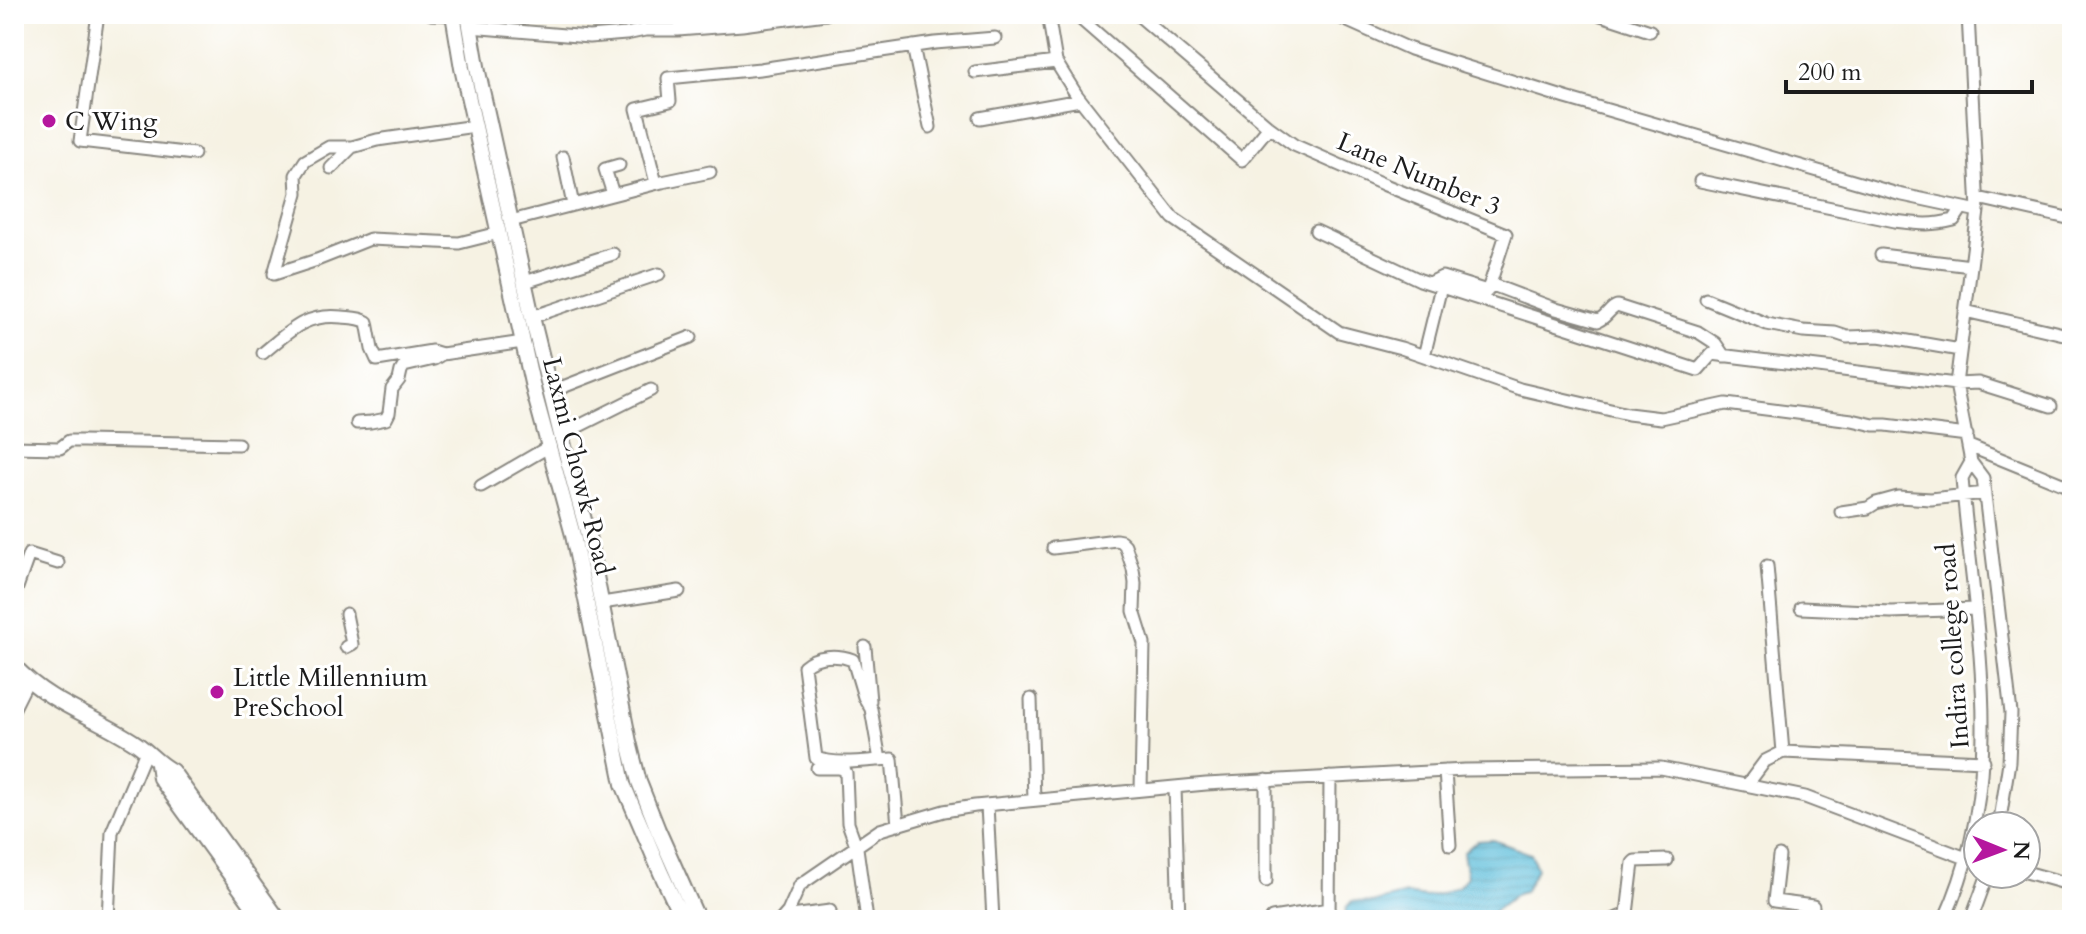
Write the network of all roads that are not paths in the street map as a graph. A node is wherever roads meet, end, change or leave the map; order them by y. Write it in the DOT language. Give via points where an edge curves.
graph roads {
  1 [pos="98,14"];
  2 [pos="431,14"];
  3 [pos="826,14"];
  4 [pos="1048,14"];
  5 [pos="1075,14"];
  6 [pos="1137,14"];
  7 [pos="1332,14"];
  8 [pos="1598,14"];
  9 [pos="1968,14"];
  10 [pos="462,23"];
  11 [pos="1650,31"];
  12 [pos="995,38"];
  13 [pos="913,46"];
  14 [pos="1056,62"];
  15 [pos="975,72"];
  16 [pos="1080,100"];
  17 [pos="980,118"];
  18 [pos="475,126"];
  19 [pos="930,127"];
  20 [pos="1269,127"];
  21 [pos="352,147"];
  22 [pos="194,154"];
  23 [pos="563,157"];
  24 [pos="619,165"];
  25 [pos="331,168"];
  26 [pos="710,172"];
  27 [pos="1700,181"];
  28 [pos="656,183"];
  29 [pos="613,194"];
  30 [pos="1978,198"];
  31 [pos="573,205"];
  32 [pos="1962,208"];
  33 [pos="1978,211"];
  34 [pos="2072,219"];
  35 [pos="502,226"];
  36 [pos="1316,231"];
  37 [pos="613,254"];
  38 [pos="1881,255"];
  39 [pos="1971,266"];
  40 [pos="659,274"];
  41 [pos="525,282"];
  42 [pos="1490,284"];
  43 [pos="1436,285"];
  44 [pos="1706,299"];
  45 [pos="1965,311"];
  46 [pos="532,317"];
  47 [pos="2072,336"];
  48 [pos="691,337"];
  49 [pos="523,342"];
  50 [pos="1960,350"];
  51 [pos="263,353"];
  52 [pos="442,354"];
  53 [pos="1424,356"];
  54 [pos="1724,356"];
  55 [pos="1956,384"];
  56 [pos="651,390"];
  57 [pos="550,392"];
  58 [pos="2051,406"];
  59 [pos="357,423"];
  60 [pos="554,428"];
  61 [pos="1968,441"];
  62 [pos="238,444"];
  63 [pos="550,446"];
  64 [pos="14,447"];
  65 [pos="1971,462"];
  66 [pos="481,486"];
  67 [pos="2072,488"];
  68 [pos="1985,493"];
  69 [pos="1963,495"];
  70 [pos="1841,512"];
  71 [pos="1053,548"];
  72 [pos="58,563"];
  73 [pos="1767,566"];
  74 [pos="679,591"];
  75 [pos="14,596"];
  76 [pos="602,603"];
  77 [pos="1801,608"];
  78 [pos="1976,609"];
  79 [pos="346,614"];
  80 [pos="346,647"];
  81 [pos="865,647"];
  82 [pos="14,666"];
  83 [pos="28,680"];
  84 [pos="1031,699"];
  85 [pos="14,708"];
  86 [pos="871,709"];
  87 [pos="146,751"];
  88 [pos="1783,752"];
  89 [pos="880,760"];
  90 [pos="1984,761"];
  91 [pos="817,768"];
  92 [pos="1445,771"];
  93 [pos="1330,777"];
  94 [pos="1266,780"];
  95 [pos="1747,785"];
  96 [pos="1175,787"];
  97 [pos="1141,790"];
  98 [pos="1034,800"];
  99 [pos="987,805"];
  100 [pos="1977,810"];
  101 [pos="2002,810"];
  102 [pos="898,825"];
  103 [pos="1450,845"];
  104 [pos="857,848"];
  105 [pos="1962,855"];
  106 [pos="1779,856"];
  107 [pos="1667,860"];
  108 [pos="2042,877"];
  109 [pos="1266,881"];
  110 [pos="1962,881"];
  111 [pos="2072,885"];
  112 [pos="1982,890"];
  113 [pos="254,896"];
  114 [pos="830,911"];
  115 [pos="1329,915"];
  116 [pos="1272,918"];
  117 [pos="783,919"];
  118 [pos="108,920"];
  119 [pos="263,920"];
  120 [pos="279,920"];
  121 [pos="683,920"];
  122 [pos="698,920"];
  123 [pos="867,920"];
  124 [pos="993,920"];
  125 [pos="1179,920"];
  126 [pos="1613,920"];
  127 [pos="1812,920"];
  128 [pos="1944,920"];
  129 [pos="1971,920"];
  1 -- 22 [label="street" via="80,141"];
  2 -- 10 [label="street"];
  3 -- 10 [label="street" via="589,37"];
  4 -- 14 [label="street"];
  5 -- 20 [label="street" via="1242,160"];
  6 -- 20 [label="street"];
  7 -- 32 [label="street" via="1410,49 1566,98"];
  8 -- 11 [label="street"];
  9 -- 30 [label="street, Indira college road"];
  10 -- 18 [label="main road, Laxmi Chowk Road"];
  10 -- 35 [label="main road, Laxmi Chowk Road"];
  12 -- 13 [label="street"];
  13 -- 19 [label="street"];
  13 -- 28 [label="street" via="668,78 670,101 637,109"];
  14 -- 15 [label="street"];
  14 -- 16 [label="street"];
  16 -- 17 [label="street"];
  16 -- 53 [label="street" via="1173,218 1339,332"];
  18 -- 21 [label="street"];
  18 -- 35 [label="main road, Laxmi Chowk Road"];
  20 -- 42 [label="street, Lane Number 3" via="1294,145 1506,234"];
  21 -- 25 [label="street"];
  21 -- 35 [label="street" via="329,147 305,161 296,175 297,193 274,274 370,239 459,243"];
  23 -- 31 [label="street"];
  24 -- 29 [label="street" via="605,168"];
  26 -- 28 [label="street"];
  27 -- 32 [label="street" via="1921,225 1954,220"];
  28 -- 29 [label="street"];
  29 -- 31 [label="street"];
  30 -- 33 [label="street, Indira college road"];
  30 -- 34 [label="street"];
  31 -- 35 [label="street"];
  32 -- 33 [label="street"];
  33 -- 39 [label="street, Indira college road"];
  35 -- 41 [label="main road, Laxmi Chowk Road"];
  35 -- 49 [label="main road, Laxmi Chowk Road"];
  36 -- 43 [label="street"];
  37 -- 41 [label="street"];
  38 -- 39 [label="street"];
  39 -- 45 [label="street, Indira college road"];
  40 -- 46 [label="street"];
  41 -- 46 [label="main road, Laxmi Chowk Road"];
  42 -- 43 [label="street" via="1487,291 1442,277"];
  42 -- 54 [label="street" via="1598,321 1617,306 1698,332"];
  43 -- 53 [label="street"];
  43 -- 54 [label="street" via="1698,370 1712,354"];
  44 -- 50 [label="street" via="1767,324"];
  45 -- 47 [label="street"];
  45 -- 50 [label="street, Indira college road"];
  46 -- 57 [label="main road, Laxmi Chowk Road"];
  48 -- 57 [label="street"];
  49 -- 52 [label="street"];
  49 -- 60 [label="main road, Laxmi Chowk Road"];
  50 -- 55 [label="street, Indira college road"];
  51 -- 52 [label="street" via="298,324 334,316 367,322 377,360"];
  52 -- 59 [label="street" via="404,366 386,419"];
  53 -- 61 [label="street" via="1520,389 1628,414 1661,418 1726,404"];
  54 -- 55 [label="street"];
  55 -- 58 [label="street" via="1978,383"];
  55 -- 61 [label="street, Indira college road"];
  56 -- 60 [label="street"];
  57 -- 60 [label="main road, Laxmi Chowk Road"];
  60 -- 63 [label="main road, Laxmi Chowk Road"];
  60 -- 76 [label="main road, Laxmi Chowk Road" via="587,531"];
  61 -- 65 [label="street, Indira college road"];
  61 -- 67 [label="street"];
  62 -- 64 [label="street" via="69,441 60,448"];
  63 -- 66 [label="street"];
  63 -- 121 [label="main road, Laxmi Chowk Road" via="623,784"];
  65 -- 68 [label="street, Indira college road" via="1983,478"];
  65 -- 69 [label="street, Indira college road" via="1962,478"];
  68 -- 69 [label="street"];
  68 -- 101 [label="street, Indira college road" via="2011,713"];
  69 -- 70 [label="street" via="1898,497"];
  69 -- 78 [label="street, Indira college road"];
  71 -- 97 [label="street" via="1116,540 1125,545 1144,643"];
  72 -- 75 [label="street" via="29,554"];
  73 -- 88 [label="street"];
  74 -- 76 [label="street"];
  76 -- 122 [label="main road, Laxmi Chowk Road" via="639,782"];
  77 -- 78 [label="street"];
  78 -- 90 [label="street, Indira college road"];
  79 -- 80 [label="street" via="352,644"];
  81 -- 86 [label="street"];
  82 -- 83 [label="main road"];
  83 -- 85 [label="street"];
  83 -- 87 [label="main road"];
  84 -- 98 [label="street"];
  86 -- 89 [label="street"];
  86 -- 89 [label="street" via="853,660 812,658 804,666 816,758"];
  87 -- 113 [label="main road" via="172,771"];
  87 -- 118 [label="street" via="112,832"];
  88 -- 90 [label="street"];
  88 -- 95 [label="street" via="1765,761"];
  89 -- 102 [label="street" via="892,759"];
  90 -- 100 [label="street, Indira college road"];
  91 -- 104 [label="street" via="846,773 848,823"];
  92 -- 93 [label="street"];
  92 -- 95 [label="street" via="1661,768"];
  92 -- 103 [label="street"];
  93 -- 94 [label="street"];
  93 -- 115 [label="street"];
  94 -- 96 [label="street"];
  94 -- 109 [label="street"];
  95 -- 105 [label="street" via="1805,797"];
  96 -- 97 [label="street"];
  96 -- 125 [label="street"];
  97 -- 98 [label="street"];
  98 -- 99 [label="street"];
  99 -- 102 [label="street"];
  99 -- 124 [label="street"];
  102 -- 104 [label="street" via="871,835"];
  104 -- 117 [label="street" via="800,885"];
  104 -- 123 [label="street"];
  106 -- 127 [label="street" via="1774,901 1818,907"];
  107 -- 126 [label="street" via="1633,863 1627,914"];
  108 -- 111 [label="street"];
  110 -- 128 [label="street, Indira college road"];
  112 -- 129 [label="street"];
  113 -- 119 [label="main road"];
  113 -- 120 [label="main road"];
  114 -- 117 [label="street"];
  115 -- 116 [label="street"];
}
